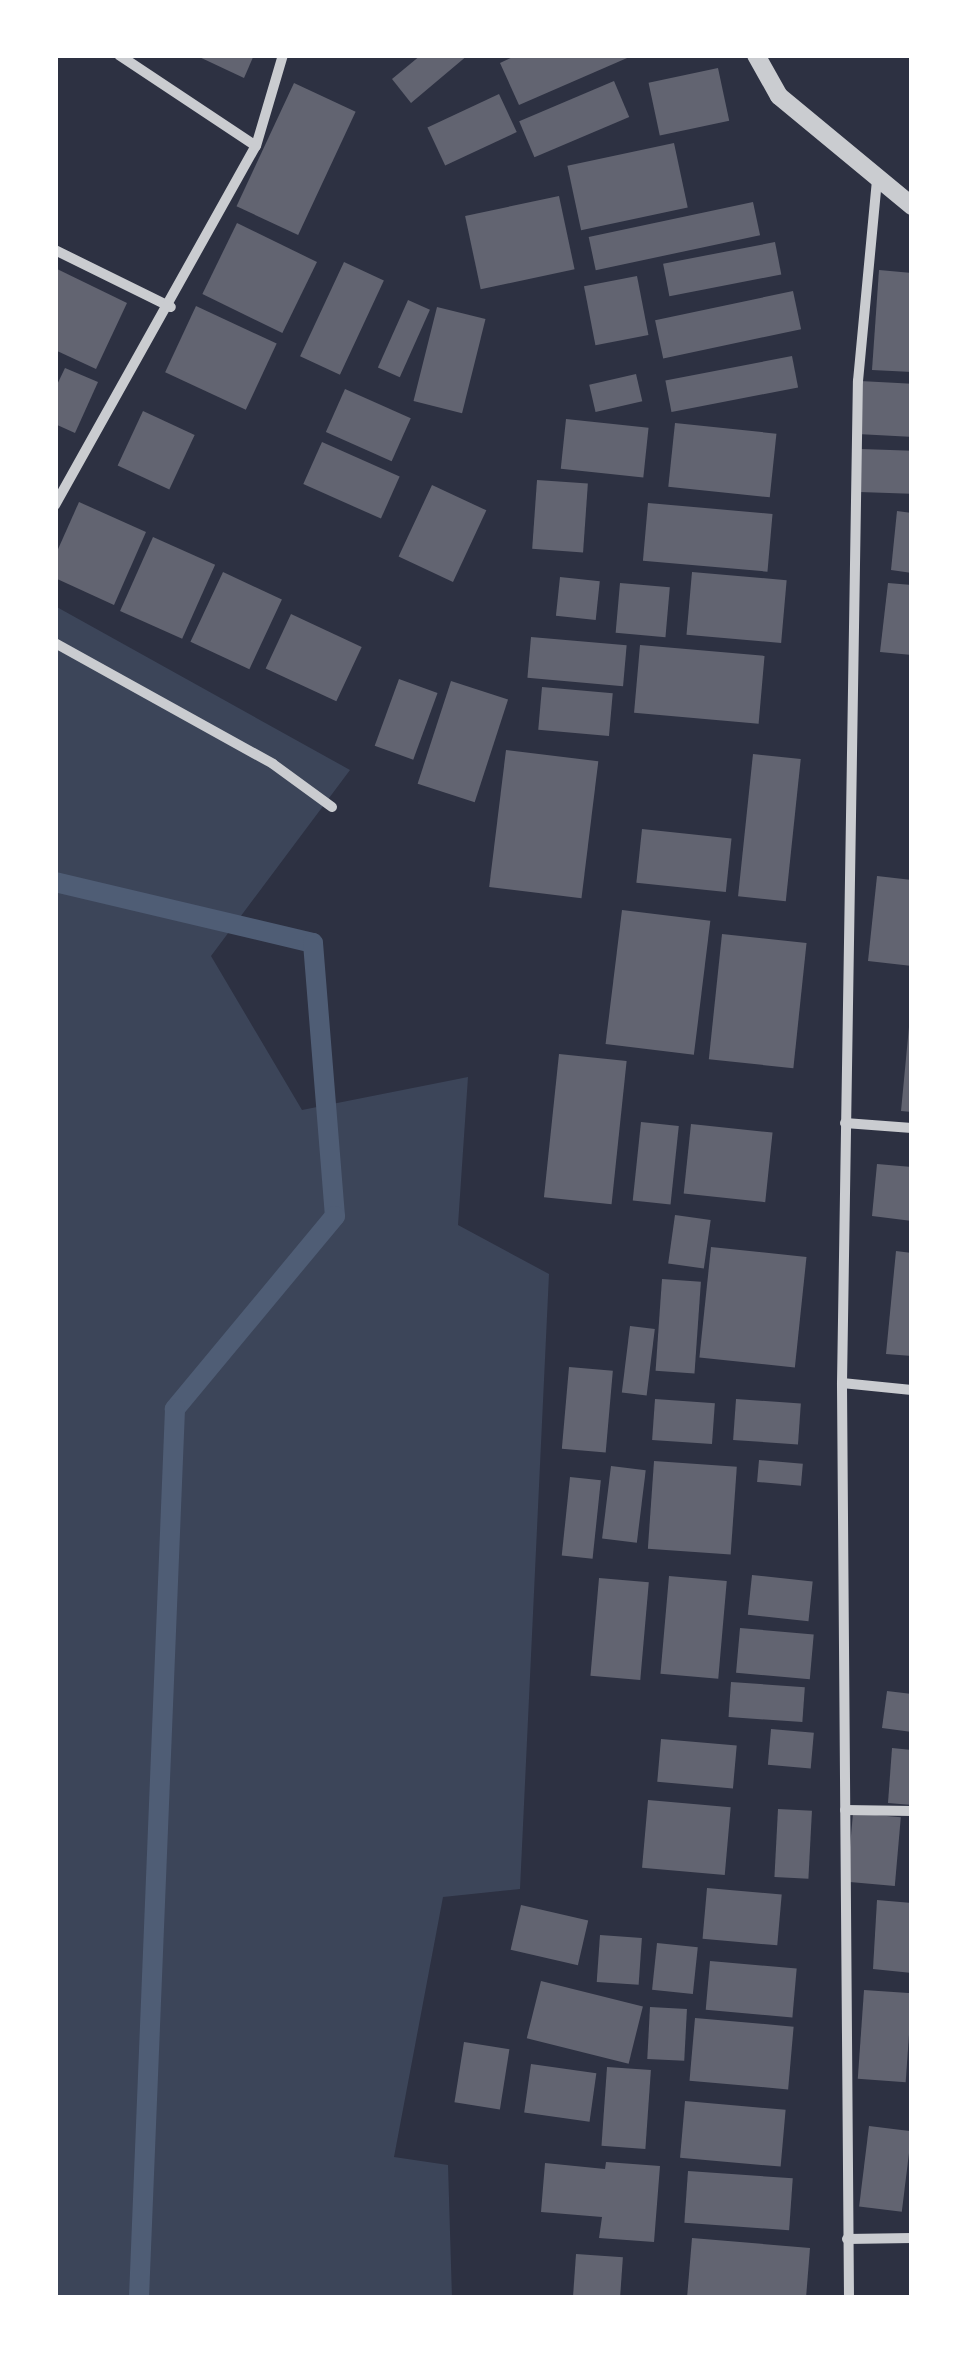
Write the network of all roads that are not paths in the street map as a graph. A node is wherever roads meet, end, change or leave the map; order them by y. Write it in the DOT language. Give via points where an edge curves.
graph roads {
  1 [pos="119,55"];
  2 [pos="283,55"];
  3 [pos="756,55"];
  4 [pos="256,146"];
  5 [pos="876,181"];
  6 [pos="912,206"];
  7 [pos="55,250"];
  8 [pos="171,307"];
  9 [pos="55,505"];
  10 [pos="55,644"];
  11 [pos="332,807"];
  12 [pos="845,1122"];
  13 [pos="912,1128"];
  14 [pos="842,1383"];
  15 [pos="912,1390"];
  16 [pos="845,1810"];
  17 [pos="912,1811"];
  18 [pos="847,2238"];
  19 [pos="912,2238"];
  20 [pos="849,2298"];
  1 -- 4 [label="street"];
  2 -- 4 [label="street"];
  3 -- 5 [label="street" via="779,96"];
  4 -- 8 [label="street"];
  5 -- 6 [label="street"];
  5 -- 12 [label="street" via="858,381"];
  7 -- 8 [label="street"];
  8 -- 9 [label="street"];
  10 -- 11 [label="street" via="273,764"];
  12 -- 13 [label="street"];
  12 -- 14 [label="street"];
  14 -- 15 [label="street"];
  14 -- 16 [label="street"];
  16 -- 17 [label="street"];
  16 -- 18 [label="street"];
  18 -- 19 [label="street"];
  18 -- 20 [label="street"];
}
